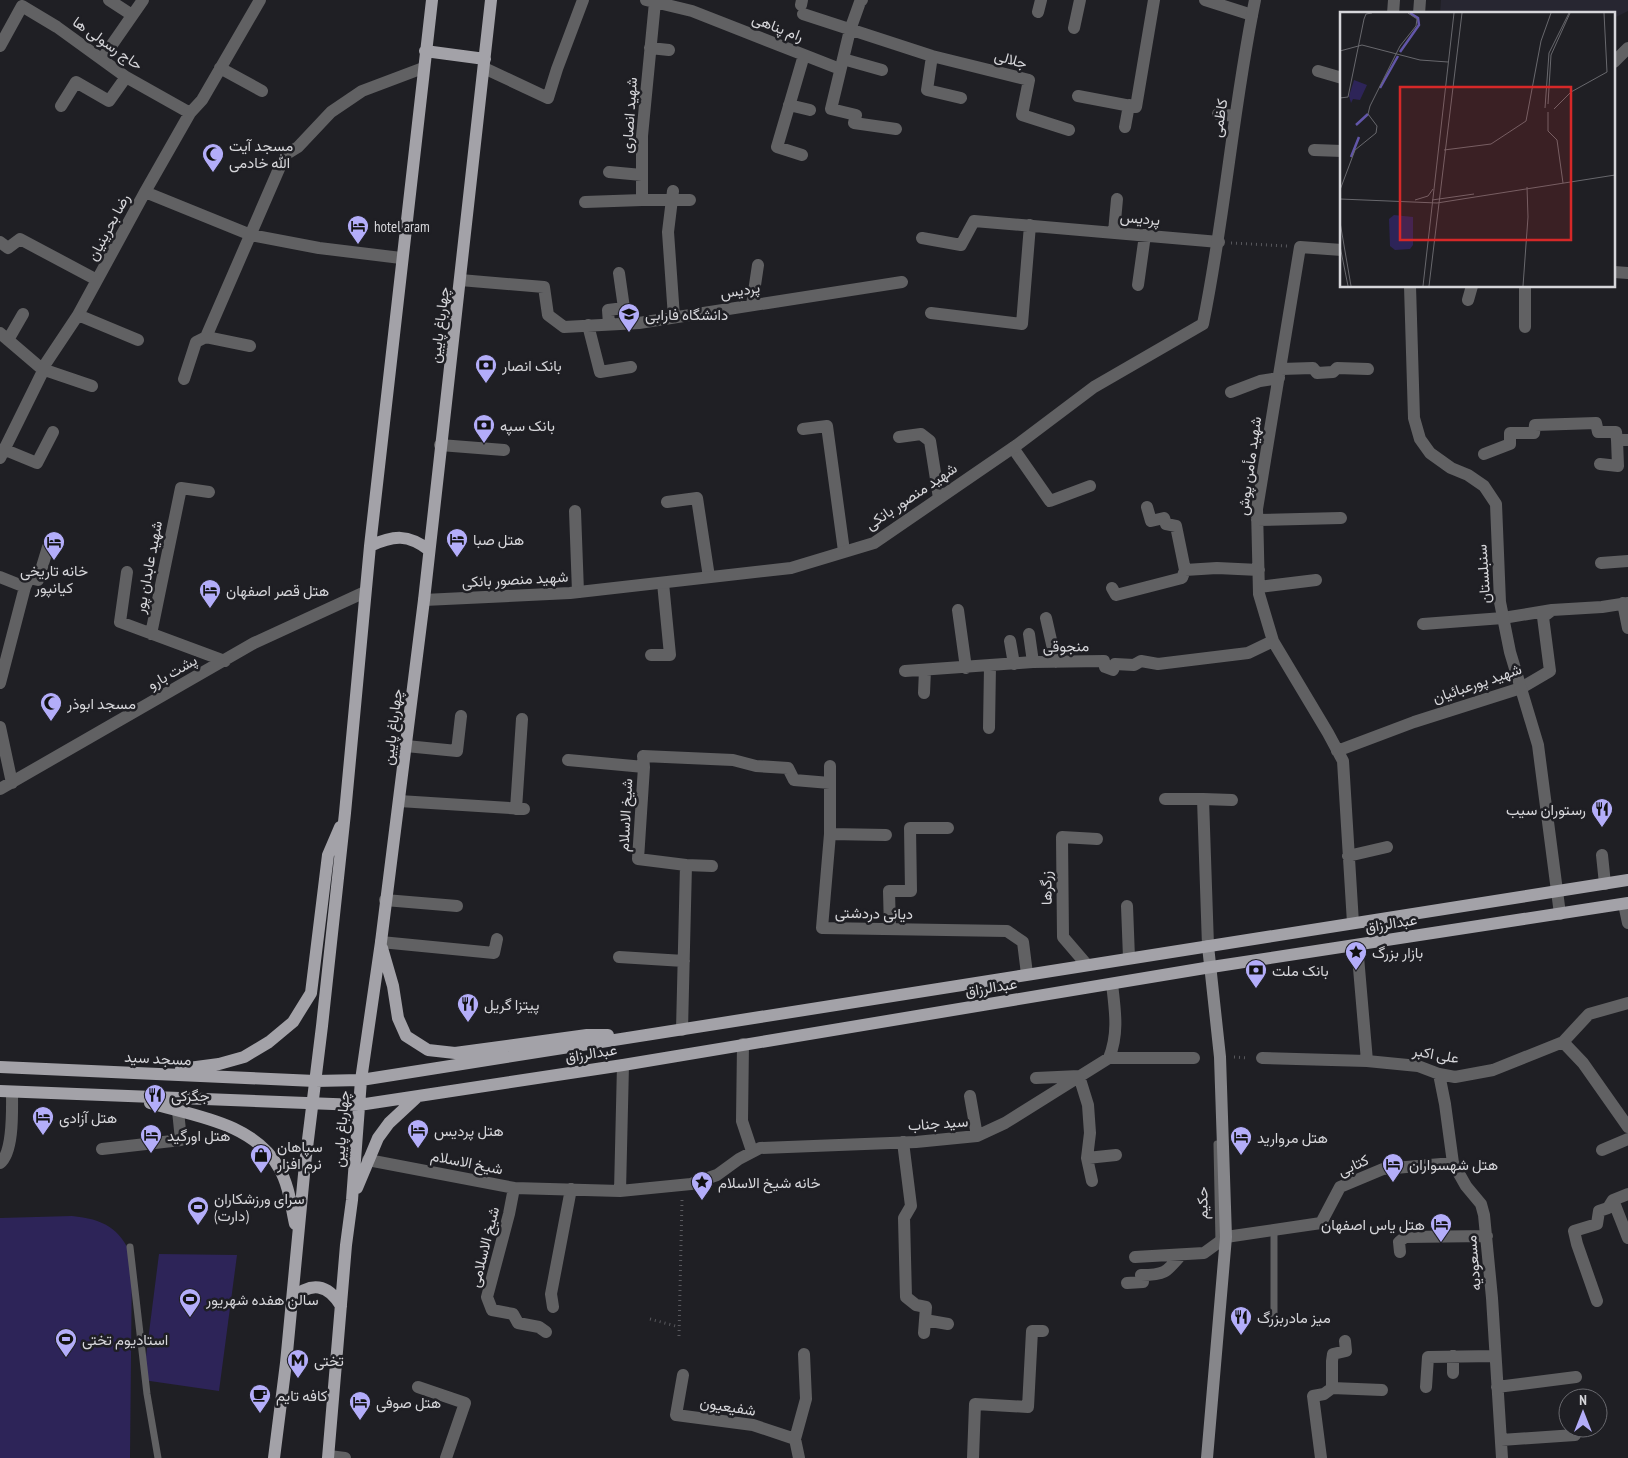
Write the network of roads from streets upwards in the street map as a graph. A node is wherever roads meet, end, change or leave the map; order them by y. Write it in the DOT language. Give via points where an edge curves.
graph roads {
  1 [pos="109,0"];
  2 [pos="143,0"];
  3 [pos="260,0"];
  4 [pos="432,0"];
  5 [pos="492,0"];
  6 [pos="583,0"];
  7 [pos="862,0"];
  8 [pos="1080,0"];
  9 [pos="1154,0"];
  10 [pos="1205,0"];
  11 [pos="1255,0"];
  12 [pos="650,1"];
  13 [pos="802,6"];
  14 [pos="132,15"];
  15 [pos="1252,15"];
  16 [pos="1074,28"];
  17 [pos="850,30"];
  18 [pos="0,46"];
  19 [pos="650,48"];
  20 [pos="1628,48"];
  21 [pos="669,50"];
  22 [pos="425,51"];
  23 [pos="804,54"];
  24 [pos="932,56"];
  25 [pos="102,59"];
  26 [pos="1616,60"];
  27 [pos="485,64"];
  28 [pos="842,64"];
  29 [pos="220,68"];
  30 [pos="423,68"];
  31 [pos="882,70"];
  32 [pos="1318,71"];
  33 [pos="126,77"];
  34 [pos="1340,77"];
  35 [pos="262,91"];
  36 [pos="1078,96"];
  37 [pos="961,98"];
  38 [pos="789,105"];
  39 [pos="1129,105"];
  40 [pos="60,106"];
  41 [pos="810,110"];
  42 [pos="190,113"];
  43 [pos="1218,114"];
  44 [pos="1235,116"];
  45 [pos="1125,127"];
  46 [pos="896,129"];
  47 [pos="1069,130"];
  48 [pos="1314,150"];
  49 [pos="1340,151"];
  50 [pos="802,154"];
  51 [pos="609,172"];
  52 [pos="642,175"];
  53 [pos="145,192"];
  54 [pos="673,195"];
  55 [pos="1117,199"];
  56 [pos="642,200"];
  57 [pos="690,200"];
  58 [pos="585,202"];
  59 [pos="1030,226"];
  60 [pos="1114,232"];
  61 [pos="251,235"];
  62 [pos="1145,235"];
  63 [pos="922,238"];
  64 [pos="0,242"];
  65 [pos="1219,242"];
  66 [pos="1340,250"];
  67 [pos="401,258"];
  68 [pos="758,265"];
  69 [pos="619,273"];
  70 [pos="97,280"];
  71 [pos="460,280"];
  72 [pos="902,282"];
  73 [pos="1138,285"];
  74 [pos="1410,288"];
  75 [pos="1471,288"];
  76 [pos="1524,288"];
  77 [pos="1468,300"];
  78 [pos="752,304"];
  79 [pos="931,313"];
  80 [pos="23,314"];
  81 [pos="78,315"];
  82 [pos="674,317"];
  83 [pos="609,324"];
  84 [pos="588,325"];
  85 [pos="1524,327"];
  86 [pos="4,337"];
  87 [pos="206,337"];
  88 [pos="138,340"];
  89 [pos="250,346"];
  90 [pos="632,367"];
  91 [pos="42,369"];
  92 [pos="1368,369"];
  93 [pos="1280,373"];
  94 [pos="184,379"];
  95 [pos="92,386"];
  96 [pos="1231,392"];
  97 [pos="803,429"];
  98 [pos="53,432"];
  99 [pos="899,437"];
  100 [pos="1622,440"];
  101 [pos="440,445"];
  102 [pos="1013,448"];
  103 [pos="504,450"];
  104 [pos="2,453"];
  105 [pos="1484,454"];
  106 [pos="1600,464"];
  107 [pos="1090,486"];
  108 [pos="209,492"];
  109 [pos="939,498"];
  110 [pos="667,502"];
  111 [pos="1147,507"];
  112 [pos="575,511"];
  113 [pos="1341,518"];
  114 [pos="1257,520"];
  115 [pos="370,546"];
  116 [pos="48,547"];
  117 [pos="429,550"];
  118 [pos="844,551"];
  119 [pos="1628,561"];
  120 [pos="1600,563"];
  121 [pos="1185,570"];
  122 [pos="1259,570"];
  123 [pos="127,572"];
  124 [pos="0,577"];
  125 [pos="709,578"];
  126 [pos="1316,580"];
  127 [pos="663,583"];
  128 [pos="25,587"];
  129 [pos="1259,587"];
  130 [pos="1112,588"];
  131 [pos="365,592"];
  132 [pos="578,592"];
  133 [pos="424,600"];
  134 [pos="1625,603"];
  135 [pos="958,610"];
  136 [pos="1552,610"];
  137 [pos="1046,618"];
  138 [pos="1503,618"];
  139 [pos="1423,624"];
  140 [pos="1628,628"];
  141 [pos="151,634"];
  142 [pos="1029,634"];
  143 [pos="1010,641"];
  144 [pos="1272,641"];
  145 [pos="5,644"];
  146 [pos="651,655"];
  147 [pos="224,661"];
  148 [pos="1033,662"];
  149 [pos="1056,662"];
  150 [pos="1014,664"];
  151 [pos="990,666"];
  152 [pos="966,668"];
  153 [pos="925,670"];
  154 [pos="905,671"];
  155 [pos="0,683"];
  156 [pos="1521,688"];
  157 [pos="924,693"];
  158 [pos="461,716"];
  159 [pos="522,719"];
  160 [pos="0,727"];
  161 [pos="990,728"];
  162 [pos="406,746"];
  163 [pos="1337,751"];
  164 [pos="568,760"];
  165 [pos="830,766"];
  166 [pos="644,767"];
  167 [pos="12,783"];
  168 [pos="830,783"];
  169 [pos="0,789"];
  170 [pos="1165,799"];
  171 [pos="1203,799"];
  172 [pos="1232,800"];
  173 [pos="399,801"];
  174 [pos="345,813"];
  175 [pos="948,828"];
  176 [pos="830,834"];
  177 [pos="886,835"];
  178 [pos="1097,839"];
  179 [pos="1387,847"];
  180 [pos="1602,855"];
  181 [pos="1348,856"];
  182 [pos="686,865"];
  183 [pos="712,866"];
  184 [pos="1628,880"];
  185 [pos="1605,884"];
  186 [pos="1558,892"];
  187 [pos="385,900"];
  188 [pos="1626,904"];
  189 [pos="457,906"];
  190 [pos="1127,906"];
  191 [pos="1560,914"];
  192 [pos="1353,923"];
  193 [pos="1628,923"];
  194 [pos="890,929"];
  195 [pos="497,939"];
  196 [pos="381,942"];
  197 [pos="1357,945"];
  198 [pos="1205,946"];
  199 [pos="619,957"];
  200 [pos="1129,958"];
  201 [pos="684,961"];
  202 [pos="1087,965"];
  203 [pos="1208,968"];
  204 [pos="1027,974"];
  205 [pos="1112,984"];
  206 [pos="1628,1003"];
  207 [pos="682,1030"];
  208 [pos="650,1034"];
  209 [pos="1563,1042"];
  210 [pos="743,1044"];
  211 [pos="1110,1058"];
  212 [pos="1194,1058"];
  213 [pos="1262,1058"];
  214 [pos="1367,1061"];
  215 [pos="623,1065"];
  216 [pos="0,1067"];
  217 [pos="143,1073"];
  218 [pos="1439,1074"];
  219 [pos="1079,1076"];
  220 [pos="1036,1078"];
  221 [pos="360,1080"];
  222 [pos="315,1081"];
  223 [pos="6,1092"];
  224 [pos="970,1096"];
  225 [pos="127,1097"];
  226 [pos="417,1097"];
  227 [pos="312,1104"];
  228 [pos="359,1105"];
  229 [pos="178,1111"];
  230 [pos="1628,1127"];
  231 [pos="977,1136"];
  232 [pos="1628,1139"];
  233 [pos="903,1142"];
  234 [pos="102,1149"];
  235 [pos="1602,1150"];
  236 [pos="752,1151"];
  237 [pos="1116,1155"];
  238 [pos="1087,1158"];
  239 [pos="368,1160"];
  240 [pos="0,1163"];
  241 [pos="1453,1163"];
  242 [pos="1092,1181"];
  243 [pos="682,1185"];
  244 [pos="514,1188"];
  245 [pos="571,1189"];
  246 [pos="620,1191"];
  247 [pos="1628,1194"];
  248 [pos="352,1200"];
  249 [pos="1613,1200"];
  250 [pos="1226,1236"];
  251 [pos="1487,1236"];
  252 [pos="298,1238"];
  253 [pos="1628,1238"];
  254 [pos="1400,1252"];
  255 [pos="1181,1255"];
  256 [pos="1135,1257"];
  257 [pos="1127,1283"];
  258 [pos="292,1299"];
  259 [pos="1597,1301"];
  260 [pos="341,1306"];
  261 [pos="552,1307"];
  262 [pos="925,1320"];
  263 [pos="948,1324"];
  264 [pos="1043,1331"];
  265 [pos="546,1332"];
  266 [pos="924,1333"];
  267 [pos="1345,1341"];
  268 [pos="804,1354"];
  269 [pos="1454,1356"];
  270 [pos="1494,1356"];
  271 [pos="1454,1373"];
  272 [pos="683,1376"];
  273 [pos="1576,1378"];
  274 [pos="418,1387"];
  275 [pos="1426,1387"];
  276 [pos="1498,1387"];
  277 [pos="1332,1388"];
  278 [pos="1382,1390"];
  279 [pos="1558,1436"];
  280 [pos="795,1438"];
  281 [pos="1501,1440"];
  282 [pos="328,1457"];
  283 [pos="274,1458"];
  284 [pos="345,1458"];
  285 [pos="446,1458"];
  286 [pos="799,1458"];
  287 [pos="973,1458"];
  288 [pos="1207,1458"];
  289 [pos="1321,1458"];
  290 [pos="1502,1458"];
  1 -- 14 [label="street"];
  2 -- 14 [label="street"];
  3 -- 29 [label="street"];
  4 -- 22 [label="main road, چهارباغ پایین"];
  5 -- 27 [label="main road, چهارباغ پایین"];
  6 -- 27 [label="street" via="548,98"];
  7 -- 17 [label="street"];
  8 -- 16 [label="street"];
  9 -- 39 [label="street" via="1136,106"];
  10 -- 15 [label="street"];
  11 -- 15 [label="street, کاظمی"];
  12 -- 19 [label="street, شهید انصاری"];
  12 -- 23 [label="street, رام پناهی" via="692,11"];
  13 -- 17 [label="street, جلالی"];
  14 -- 25 [label="street"];
  15 -- 44 [label="street, کاظمی"];
  17 -- 24 [label="street, جلالی"];
  17 -- 28 [label="street"];
  18 -- 25 [label="street, حاج رسولی ها" via="22,6"];
  19 -- 21 [label="street"];
  19 -- 52 [label="street, شهید انصاری"];
  20 -- 26 [label="street"];
  22 -- 27 [label="main road"];
  22 -- 30 [label="main road, چهارباغ پایین"];
  23 -- 28 [label="street, رام پناهی"];
  23 -- 38 [label="street"];
  24 -- 37 [label="street" via="926,90"];
  24 -- 47 [label="street, جلالی" via="1029,80 1022,115"];
  25 -- 33 [label="street, حاج رسولی ها"];
  27 -- 71 [label="main road, چهارباغ پایین"];
  28 -- 31 [label="street, رام پناهی"];
  28 -- 46 [label="street" via="831,109 856,115 854,122"];
  29 -- 35 [label="street"];
  29 -- 42 [label="street" via="202,100"];
  30 -- 61 [label="street" via="362,91 332,112 298,147 284,154"];
  30 -- 67 [label="main road, چهارباغ پایین"];
  32 -- 34 [label="street"];
  33 -- 40 [label="street" via="110,101 76,82"];
  33 -- 42 [label="street, حاج رسولی ها"];
  36 -- 39 [label="street"];
  38 -- 41 [label="street"];
  38 -- 50 [label="street" via="777,147"];
  39 -- 45 [label="street"];
  42 -- 53 [label="street"];
  43 -- 44 [label="street"];
  44 -- 65 [label="street, کاظمی"];
  48 -- 49 [label="street"];
  51 -- 52 [label="street"];
  52 -- 56 [label="street, شهید انصاری"];
  53 -- 61 [label="street, رضا بحرینیان"];
  53 -- 70 [label="street, رضا بحرینیان"];
  54 -- 56 [label="street"];
  54 -- 57 [label="street"];
  54 -- 82 [label="street" via="668,232"];
  55 -- 60 [label="street"];
  56 -- 58 [label="street"];
  59 -- 60 [label="street, پردیس"];
  59 -- 63 [label="street, پردیس" via="974,221 962,245"];
  59 -- 79 [label="street" via="1022,324"];
  60 -- 62 [label="street, پردیس"];
  61 -- 67 [label="street, رضا بحرینیان" via="319,248"];
  61 -- 87 [label="street"];
  62 -- 65 [label="street, پردیس"];
  62 -- 73 [label="street"];
  64 -- 70 [label="street" via="8,248 20,239"];
  65 -- 102 [label="street, شهید منصور بانکی" via="1203,324 1094,387"];
  66 -- 93 [label="street, شهید مأمن پوش" via="1300,247"];
  67 -- 115 [label="main road, چهارباغ پایین"];
  68 -- 78 [label="street"];
  69 -- 83 [label="street" via="624,308 608,310"];
  70 -- 81 [label="street, رضا بحرینیان"];
  71 -- 84 [label="street, پردیس" via="544,287 548,315 564,327"];
  71 -- 101 [label="main road, چهارباغ پایین"];
  72 -- 78 [label="street, پردیس"];
  74 -- 138 [label="street, سنبلستان" via="1414,418 1420,439 1430,453 1484,486 1496,504"];
  75 -- 77 [label="street"];
  76 -- 85 [label="street"];
  78 -- 82 [label="street, پردیس"];
  80 -- 86 [label="street"];
  81 -- 88 [label="street"];
  81 -- 91 [label="street, رضا بحرینیان"];
  82 -- 83 [label="street, پردیس"];
  83 -- 84 [label="street, پردیس"];
  84 -- 90 [label="street" via="600,372"];
  86 -- 91 [label="street"];
  87 -- 89 [label="street"];
  87 -- 94 [label="street" via="196,342"];
  91 -- 95 [label="street"];
  91 -- 104 [label="street, رضا بحرینیان"];
  92 -- 93 [label="street" via="1337,368 1332,372 1316,373 1313,368"];
  93 -- 96 [label="street"];
  93 -- 114 [label="street, شهید مأمن پوش"];
  97 -- 118 [label="street" via="827,426"];
  98 -- 104 [label="street" via="37,463"];
  99 -- 109 [label="street" via="921,434 930,441"];
  100 -- 105 [label="street" via="1616,432 1598,432 1596,423 1535,426 1534,433 1510,433 1510,444"];
  100 -- 106 [label="street" via="1618,466"];
  101 -- 103 [label="street"];
  101 -- 117 [label="main road, چهارباغ پایین"];
  102 -- 107 [label="street" via="1050,501"];
  102 -- 109 [label="street, شهید منصور بانکی"];
  108 -- 141 [label="street, شهید عابدان پور" via="180,488"];
  109 -- 118 [label="street, شهید منصور بانکی" via="874,543"];
  110 -- 125 [label="street" via="697,498"];
  111 -- 121 [label="street" via="1151,521 1164,518 1166,524 1176,526"];
  112 -- 132 [label="street"];
  113 -- 114 [label="street"];
  114 -- 122 [label="street, شهید مأمن پوش"];
  115 -- 117 [label="main road" via="387,538 403,538 417,541"];
  115 -- 131 [label="main road, چهارباغ پایین"];
  116 -- 128 [label="street" via="38,580 29,578"];
  117 -- 133 [label="main road, چهارباغ پایین"];
  118 -- 125 [label="street, شهید منصور بانکی" via="791,568"];
  119 -- 120 [label="street"];
  121 -- 122 [label="street"];
  121 -- 130 [label="street" via="1182,578 1116,595"];
  122 -- 129 [label="street, شهید مأمن پوش"];
  123 -- 141 [label="street" via="120,622"];
  124 -- 128 [label="street"];
  125 -- 127 [label="street, شهید منصور بانکی"];
  126 -- 129 [label="street"];
  127 -- 132 [label="street, شهید منصور بانکی"];
  127 -- 146 [label="street" via="670,655"];
  128 -- 145 [label="street"];
  129 -- 144 [label="street, شهید مأمن پوش"];
  131 -- 147 [label="street, پشت بارو" via="254,643"];
  131 -- 174 [label="main road, چهارباغ پایین"];
  132 -- 133 [label="street, شهید منصور بانکی"];
  133 -- 162 [label="main road, چهارباغ پایین"];
  134 -- 136 [label="street"];
  134 -- 140 [label="street"];
  135 -- 152 [label="street"];
  136 -- 138 [label="street"];
  136 -- 156 [label="street, شهید پورعبائیان" via="1543,617 1550,671"];
  137 -- 149 [label="street"];
  138 -- 139 [label="street"];
  138 -- 156 [label="street, سنبلستان"];
  141 -- 147 [label="street, شهید عابدان پور"];
  142 -- 148 [label="street"];
  143 -- 150 [label="street"];
  144 -- 149 [label="street, منجوقی" via="1248,653 1158,664 1141,661 1134,665 1115,664 1113,670 1104,667 1104,661"];
  144 -- 163 [label="street, شهید مأمن پوش"];
  145 -- 155 [label="street"];
  147 -- 167 [label="street, پشت بارو"];
  148 -- 149 [label="street, منجوقی"];
  148 -- 150 [label="street, منجوقی"];
  150 -- 151 [label="street, منجوقی"];
  151 -- 152 [label="street, منجوقی"];
  151 -- 161 [label="street"];
  152 -- 153 [label="street, منجوقی"];
  153 -- 154 [label="street, منجوقی"];
  153 -- 157 [label="street"];
  156 -- 163 [label="street, شهید پورعبائیان" via="1422,719"];
  156 -- 186 [label="street, سنبلستان" via="1538,745"];
  158 -- 162 [label="street" via="457,751"];
  159 -- 173 [label="street" via="520,809"];
  160 -- 167 [label="street"];
  162 -- 173 [label="main road, چهارباغ پایین"];
  163 -- 181 [label="street, شهید مأمن پوش" via="1343,761"];
  164 -- 166 [label="street"];
  165 -- 168 [label="street, دیانی دردشتی"];
  166 -- 168 [label="street, شیخ الاسلام" via="643,756 732,760 756,766 788,768 794,780"];
  166 -- 182 [label="street, شیخ الاسلام" via="638,860"];
  167 -- 169 [label="street, پشت بارو"];
  168 -- 176 [label="street, دیانی دردشتی"];
  170 -- 171 [label="street"];
  171 -- 172 [label="street"];
  171 -- 198 [label="street"];
  173 -- 187 [label="main road, چهارباغ پایین"];
  174 -- 217 [label="main road" via="328,855 311,993 293,1022 269,1042 244,1056 219,1064"];
  174 -- 222 [label="main road, چهارباغ پایین"];
  175 -- 194 [label="street" via="910,828 911,891 889,892"];
  176 -- 177 [label="street"];
  176 -- 194 [label="street, دیانی دردشتی" via="822,928"];
  178 -- 202 [label="street, زرگرها" via="1062,837 1063,937"];
  179 -- 181 [label="street"];
  180 -- 185 [label="street"];
  181 -- 192 [label="street, شهید مأمن پوش"];
  182 -- 183 [label="street"];
  182 -- 201 [label="street"];
  184 -- 185 [label="main road, عبدالرزاق"];
  185 -- 186 [label="main road, عبدالرزاق"];
  186 -- 191 [label="street, سنبلستان"];
  186 -- 192 [label="main road, عبدالرزاق"];
  187 -- 189 [label="street"];
  187 -- 196 [label="main road, چهارباغ پایین"];
  188 -- 191 [label="main road, عبدالرزاق"];
  188 -- 193 [label="street"];
  190 -- 200 [label="street"];
  191 -- 197 [label="main road, عبدالرزاق"];
  192 -- 198 [label="main road, عبدالرزاق"];
  194 -- 204 [label="street, دیانی دردشتی" via="927,935 1007,931 1023,942"];
  195 -- 196 [label="street" via="494,953"];
  196 -- 208 [label="main road" via="398,1018 406,1036 428,1050 455,1053 587,1035"];
  196 -- 221 [label="main road, چهارباغ پایین"];
  197 -- 203 [label="main road, عبدالرزاق"];
  197 -- 214 [label="street"];
  198 -- 200 [label="main road, عبدالرزاق"];
  198 -- 203 [label="main road"];
  199 -- 201 [label="street"];
  200 -- 202 [label="main road, عبدالرزاق"];
  201 -- 207 [label="street"];
  202 -- 204 [label="main road, عبدالرزاق"];
  203 -- 205 [label="main road, عبدالرزاق"];
  203 -- 250 [label="main road, حکیم" via="1220,1057"];
  204 -- 207 [label="main road, عبدالرزاق"];
  205 -- 210 [label="main road, عبدالرزاق"];
  205 -- 211 [label="street" via="1117,1024"];
  206 -- 209 [label="street, علی اکبر" via="1589,1014"];
  207 -- 208 [label="main road, عبدالرزاق"];
  208 -- 221 [label="main road, عبدالرزاق"];
  209 -- 218 [label="street, علی اکبر" via="1493,1070 1455,1077"];
  209 -- 230 [label="street" via="1583,1063"];
  210 -- 215 [label="main road, عبدالرزاق"];
  210 -- 236 [label="street" via="742,1120"];
  211 -- 212 [label="street"];
  211 -- 219 [label="street, سید جناب"];
  213 -- 214 [label="street, علی اکبر"];
  214 -- 218 [label="street, علی اکبر" via="1418,1066"];
  215 -- 226 [label="main road, عبدالرزاق"];
  215 -- 246 [label="street"];
  216 -- 217 [label="main road, مسجد سید"];
  217 -- 222 [label="main road, مسجد سید"];
  218 -- 241 [label="street, مسعودیه"];
  219 -- 220 [label="street"];
  219 -- 231 [label="street, سید جناب"];
  219 -- 238 [label="street" via="1088,1105 1090,1133"];
  221 -- 222 [label="main road, عبدالرزاق"];
  221 -- 228 [label="main road, چهارباغ پایین"];
  222 -- 227 [label="main road, چهارباغ پایین"];
  223 -- 225 [label="main road"];
  223 -- 240 [label="street" via="11,1130 8,1150"];
  224 -- 231 [label="street"];
  225 -- 227 [label="main road"];
  225 -- 229 [label="main road"];
  226 -- 228 [label="main road, عبدالرزاق"];
  226 -- 239 [label="main road" via="388,1122"];
  227 -- 228 [label="main road, عبدالرزاق"];
  227 -- 252 [label="main road, چهارباغ پایین"];
  228 -- 248 [label="main road, چهارباغ پایین"];
  229 -- 234 [label="street" via="180,1140"];
  229 -- 252 [label="main road" via="238,1130 265,1148 280,1169 290,1197"];
  231 -- 233 [label="street, سید جناب"];
  232 -- 235 [label="street"];
  233 -- 236 [label="street, سید جناب" via="785,1146"];
  233 -- 262 [label="street" via="911,1206 904,1218 906,1297 926,1307"];
  236 -- 243 [label="street, سید جناب" via="717,1175"];
  237 -- 238 [label="street"];
  238 -- 242 [label="street"];
  239 -- 244 [label="street, شیخ الاسلام"];
  239 -- 248 [label="main road"];
  241 -- 250 [label="street, کتابی" via="1383,1169 1340,1186 1321,1222"];
  241 -- 251 [label="street, مسعودیه" via="1480,1204"];
  243 -- 246 [label="street, شیخ الاسلام"];
  244 -- 245 [label="street, شیخ الاسلام"];
  244 -- 265 [label="street, شیخ الاسلامی" via="487,1297 492,1310 514,1314 518,1323 539,1327"];
  245 -- 246 [label="street, شیخ الاسلام"];
  245 -- 261 [label="street" via="551,1294"];
  247 -- 249 [label="street"];
  248 -- 260 [label="main road, چهارباغ پایین"];
  249 -- 253 [label="street"];
  249 -- 259 [label="street" via="1608,1208 1599,1211 1597,1224 1574,1231"];
  250 -- 255 [label="street" via="1204,1253"];
  250 -- 288 [label="main road, حکیم"];
  251 -- 254 [label="street" via="1404,1237 1399,1242"];
  251 -- 270 [label="street, مسعودیه"];
  252 -- 258 [label="main road, چهارباغ پایین"];
  255 -- 256 [label="street"];
  255 -- 257 [label="street" via="1160,1275 1141,1275 1143,1282"];
  258 -- 260 [label="main road" via="300,1291 326,1289 334,1294"];
  258 -- 283 [label="main road, چهارباغ پایین"];
  260 -- 282 [label="main road, چهارباغ پایین"];
  262 -- 263 [label="street"];
  262 -- 266 [label="street"];
  264 -- 287 [label="street" via="1032,1331 1028,1407 975,1404"];
  267 -- 277 [label="street" via="1346,1351 1334,1354 1332,1361"];
  268 -- 280 [label="street" via="806,1399"];
  269 -- 270 [label="street"];
  269 -- 271 [label="street"];
  269 -- 275 [label="street" via="1428,1357"];
  270 -- 276 [label="street, مسعودیه"];
  272 -- 280 [label="street, شفیعیون" via="676,1415 753,1426"];
  273 -- 276 [label="street"];
  274 -- 285 [label="street" via="464,1403"];
  276 -- 281 [label="street, مسعودیه"];
  277 -- 278 [label="street"];
  277 -- 289 [label="street" via="1313,1396"];
  279 -- 281 [label="street"];
  280 -- 286 [label="street"];
  281 -- 290 [label="street, مسعودیه"];
  282 -- 284 [label="street"];
}
